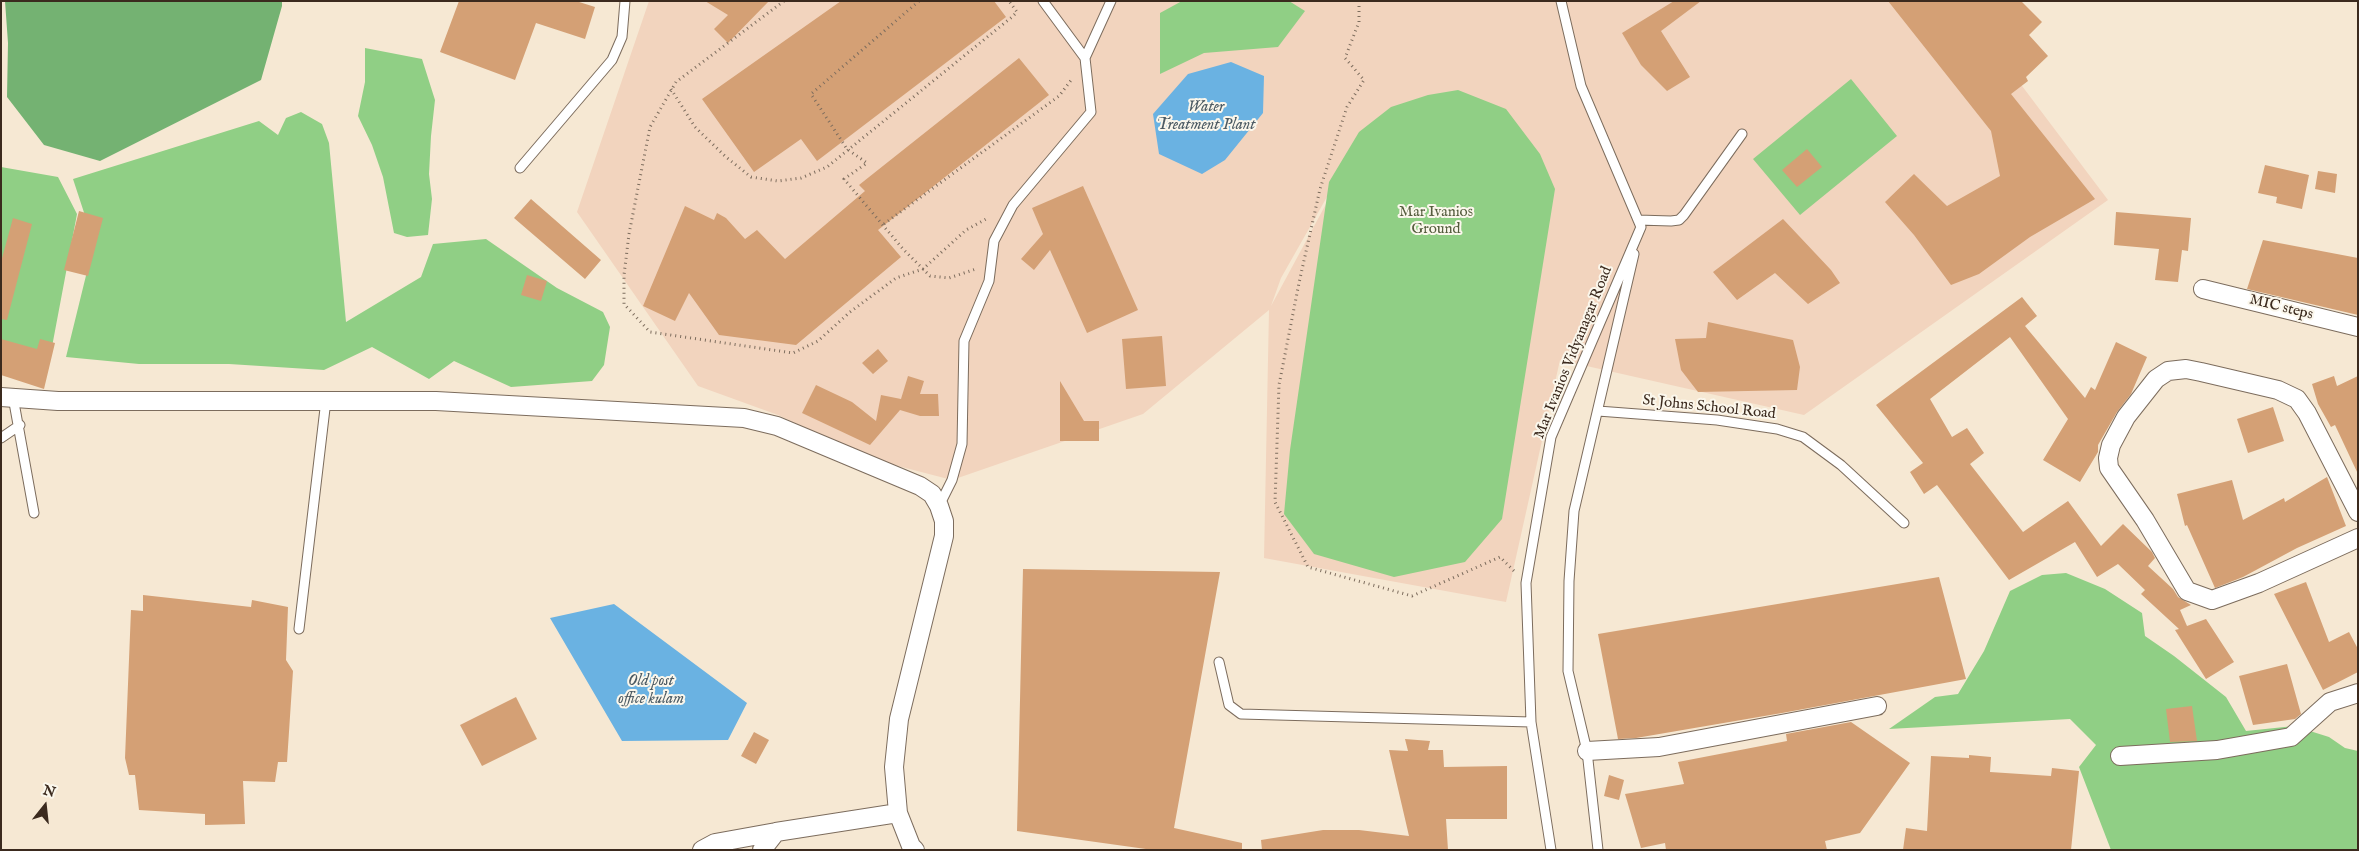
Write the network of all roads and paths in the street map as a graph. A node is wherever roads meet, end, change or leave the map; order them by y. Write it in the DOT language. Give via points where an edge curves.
graph roads {
  1 [pos="625,1"];
  2 [pos="784,1"];
  3 [pos="919,1"];
  4 [pos="1009,1"];
  5 [pos="1043,1"];
  6 [pos="1111,1"];
  7 [pos="1359,1"];
  8 [pos="1561,1"];
  9 [pos="1085,60"];
  10 [pos="672,89"];
  11 [pos="1742,134"];
  12 [pos="847,149"];
  13 [pos="520,168"];
  14 [pos="1013,205"];
  15 [pos="1639,224"];
  16 [pos="884,225"];
  17 [pos="992,260"];
  18 [pos="923,269"];
  19 [pos="2203,289"];
  20 [pos="2358,327"];
  21 [pos="7,397"];
  22 [pos="326,400"];
  23 [pos="1598,411"];
  24 [pos="20,425"];
  25 [pos="1,438"];
  26 [pos="939,506"];
  27 [pos="2358,512"];
  28 [pos="34,513"];
  29 [pos="1904,522"];
  30 [pos="2358,538"];
  31 [pos="1526,583"];
  32 [pos="299,629"];
  33 [pos="1219,662"];
  34 [pos="2358,693"];
  35 [pos="1877,706"];
  36 [pos="1532,722"];
  37 [pos="1587,752"];
  38 [pos="2120,756"];
  39 [pos="898,813"];
  40 [pos="776,832"];
  41 [pos="702,850"];
  42 [pos="762,850"];
  43 [pos="915,850"];
  44 [pos="1551,850"];
  45 [pos="1598,850"];
  1 -- 13 [label="lane" via="622,37 612,60"];
  2 -- 10 [label="path" via="676,82"];
  3 -- 12 [label="path" via="811,94"];
  4 -- 12 [label="path" via="1017,12 1012,18"];
  5 -- 9 [label="lane"];
  6 -- 9 [label="lane"];
  7 -- 31 [label="path" via="1359,22 1345,58 1364,80 1347,107 1320,189 1299,283 1279,385 1275,502 1308,567 1412,596 1500,557"];
  8 -- 15 [label="lane" via="1581,86"];
  9 -- 14 [label="lane" via="1091,112"];
  9 -- 16 [label="path" via="1058,96"];
  10 -- 12 [label="path" via="695,127 751,177 778,182 801,178 827,167"];
  10 -- 18 [label="path" via="650,127 624,275 624,304 650,332 793,353 818,341 896,278"];
  11 -- 15 [label="lane" via="1684,216 1679,220"];
  12 -- 16 [label="path" via="867,163 844,178"];
  14 -- 17 [label="lane" via="994,241"];
  14 -- 18 [label="path" via="966,230"];
  15 -- 23 [label="lane"];
  15 -- 31 [label="lane, Mar Ivanios Vidyanagar Road" via="1551,437"];
  16 -- 18 [label="path"];
  17 -- 18 [label="path" via="971,272 949,278 930,276"];
  17 -- 26 [label="lane" via="989,281 964,341 962,444 952,480"];
  19 -- 20 [label="street, MIC steps"];
  21 -- 22 [label="street" via="58,401"];
  21 -- 24 [label="lane"];
  22 -- 26 [label="street" via="436,401 744,418 777,426 920,486 932,494"];
  22 -- 32 [label="lane"];
  23 -- 29 [label="lane, St Johns School Road" via="1718,420 1777,429 1803,438 1842,465"];
  23 -- 37 [label="lane" via="1574,511 1569,581 1568,671"];
  24 -- 25 [label="lane"];
  24 -- 28 [label="lane"];
  26 -- 39 [label="street" via="944,536 899,719 894,767"];
  27 -- 30 [label="street" via="2307,413 2297,399 2278,390 2186,369 2168,371 2156,379 2126,417 2111,445 2110,468 2187,591 2212,600 2259,584"];
  31 -- 36 [label="lane, Mar Ivanios Vidyanagar Road"];
  33 -- 36 [label="lane" via="1229,705 1241,714"];
  34 -- 38 [label="street" via="2330,702 2291,737 2217,750"];
  35 -- 37 [label="street" via="1659,747"];
  36 -- 44 [label="lane, Mar Ivanios Vidyanagar Road"];
  37 -- 45 [label="lane"];
  39 -- 40 [label="street"];
  39 -- 43 [label="street"];
  40 -- 41 [label="street" via="715,843"];
  40 -- 42 [label="street"];
}
